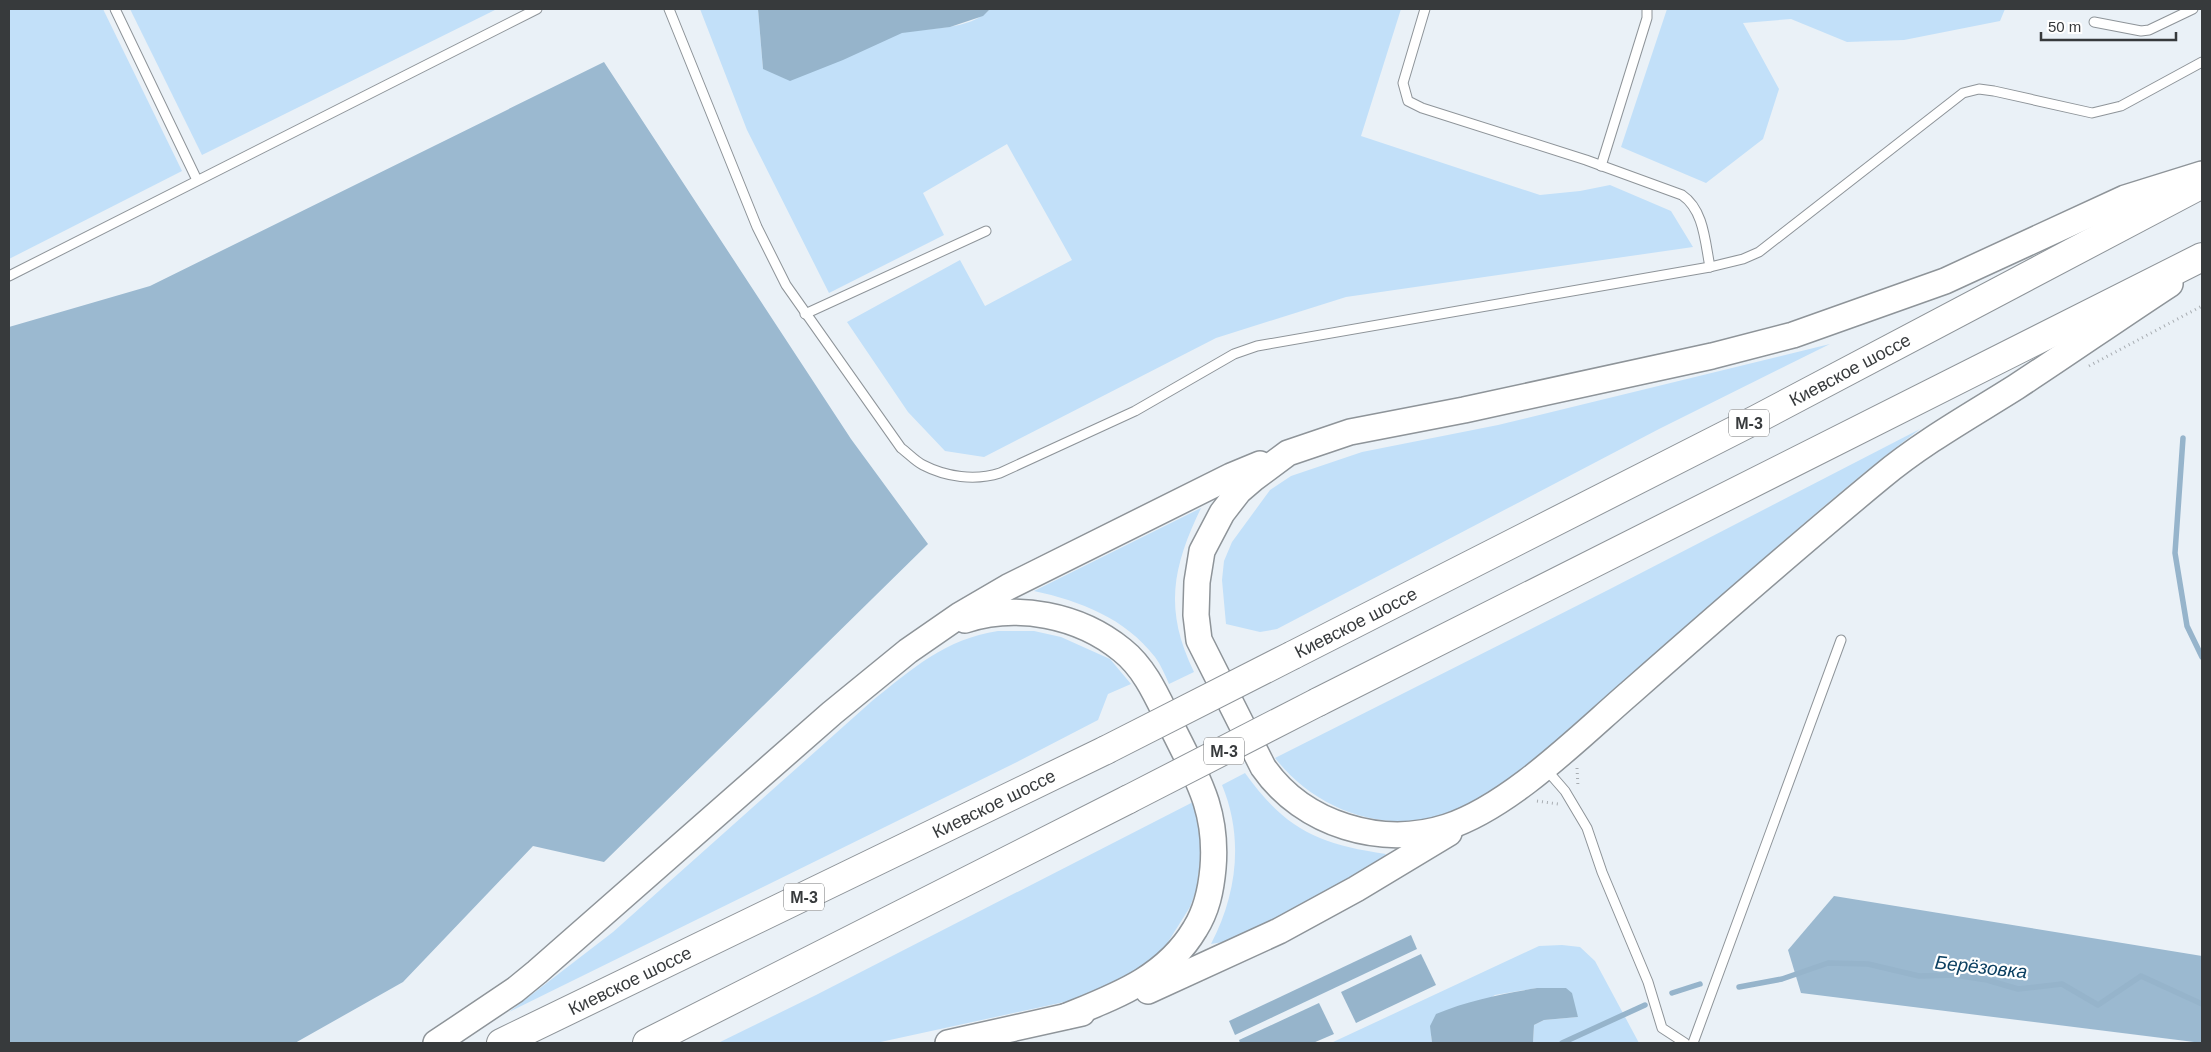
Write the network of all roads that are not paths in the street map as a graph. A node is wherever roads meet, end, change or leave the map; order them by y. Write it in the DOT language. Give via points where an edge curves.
graph roads {
  1 [pos="115,9"];
  2 [pos="537,9"];
  3 [pos="669,9"];
  4 [pos="1426,9"];
  5 [pos="1648,9"];
  6 [pos="2193,9"];
  7 [pos="2094,22"];
  8 [pos="2202,62"];
  9 [pos="1601,166"];
  10 [pos="2202,174"];
  11 [pos="197,180"];
  12 [pos="2202,184"];
  13 [pos="986,231"];
  14 [pos="2202,258"];
  15 [pos="2202,262"];
  16 [pos="1710,267"];
  17 [pos="9,276"];
  18 [pos="806,314"];
  19 [pos="1288,453"];
  20 [pos="938,631"];
  21 [pos="1841,640"];
  22 [pos="1545,767"];
  23 [pos="1476,815"];
  24 [pos="1067,1016"];
  25 [pos="436,1043"];
  26 [pos="501,1043"];
  27 [pos="647,1043"];
  28 [pos="948,1043"];
  29 [pos="1684,1043"];
  30 [pos="1693,1043"];
  1 -- 11 [label="lane"];
  2 -- 11 [label="lane"];
  3 -- 18 [label="lane" via="757,227 786,285"];
  4 -- 9 [label="lane" via="1403,83 1408,101"];
  5 -- 9 [label="lane"];
  6 -- 7 [label="lane" via="2141,32"];
  8 -- 16 [label="lane" via="2121,106 2092,113 1994,91 1963,93 1759,252"];
  9 -- 16 [label="lane" via="1690,200 1701,221"];
  10 -- 19 [label="street" via="2125,198 1944,281 1793,335 1712,356 1350,432"];
  11 -- 17 [label="lane"];
  12 -- 26 [label="highway, Киевское шоссе / М-3, bridge" via="1757,419 1106,750"];
  13 -- 18 [label="lane"];
  14 -- 27 [label="highway, М-3, bridge"];
  15 -- 22 [label="street" via="1905,458 1768,572"];
  16 -- 18 [label="lane" via="1257,346 1234,354 1134,411 1000,473 978,478 962,477 922,465 901,448"];
  19 -- 20 [label="street" via="1231,476 1008,587"];
  19 -- 23 [label="street" via="1239,491 1222,513 1202,551 1197,582 1199,640 1263,767 1306,807 1362,832 1414,835"];
  20 -- 24 [label="street" via="986,615 1038,614 1090,630 1112,643 1130,657 1148,681 1204,791 1212,819 1215,852 1212,884 1195,930 1174,957 1148,979"];
  20 -- 25 [label="street" via="882,671 515,990"];
  21 -- 30 [label="lane"];
  22 -- 23 [label="street"];
  22 -- 29 [label="lane" via="1587,828 1648,982 1662,1028"];
  23 -- 24 [label="street" via="1388,870 1279,931 1139,995"];
  24 -- 28 [label="street"];
}
